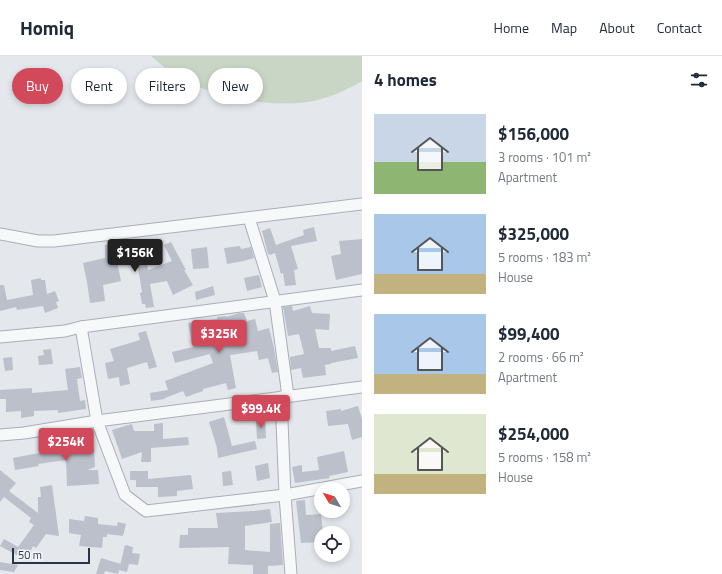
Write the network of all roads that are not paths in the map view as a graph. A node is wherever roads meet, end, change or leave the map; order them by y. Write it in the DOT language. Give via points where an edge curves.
graph roads {
  1 [pos="362,204"];
  2 [pos="249,218"];
  3 [pos="0,234"];
  4 [pos="362,290"];
  5 [pos="275,301"];
  6 [pos="81,328"];
  7 [pos="0,337"];
  8 [pos="362,387"];
  9 [pos="284,396"];
  10 [pos="97,421"];
  11 [pos="0,435"];
  12 [pos="362,481"];
  13 [pos="285,495"];
  14 [pos="291,574"];
  1 -- 2 [label="street"];
  2 -- 3 [label="street" via="54,241 38,241"];
  2 -- 5 [label="street"];
  4 -- 5 [label="street"];
  5 -- 6 [label="street"];
  5 -- 9 [label="street"];
  6 -- 7 [label="street"];
  6 -- 10 [label="street"];
  8 -- 9 [label="street"];
  9 -- 10 [label="street"];
  9 -- 13 [label="street"];
  10 -- 11 [label="street"];
  10 -- 13 [label="street" via="125,495 146,511"];
  12 -- 13 [label="street"];
  13 -- 14 [label="street"];
}
